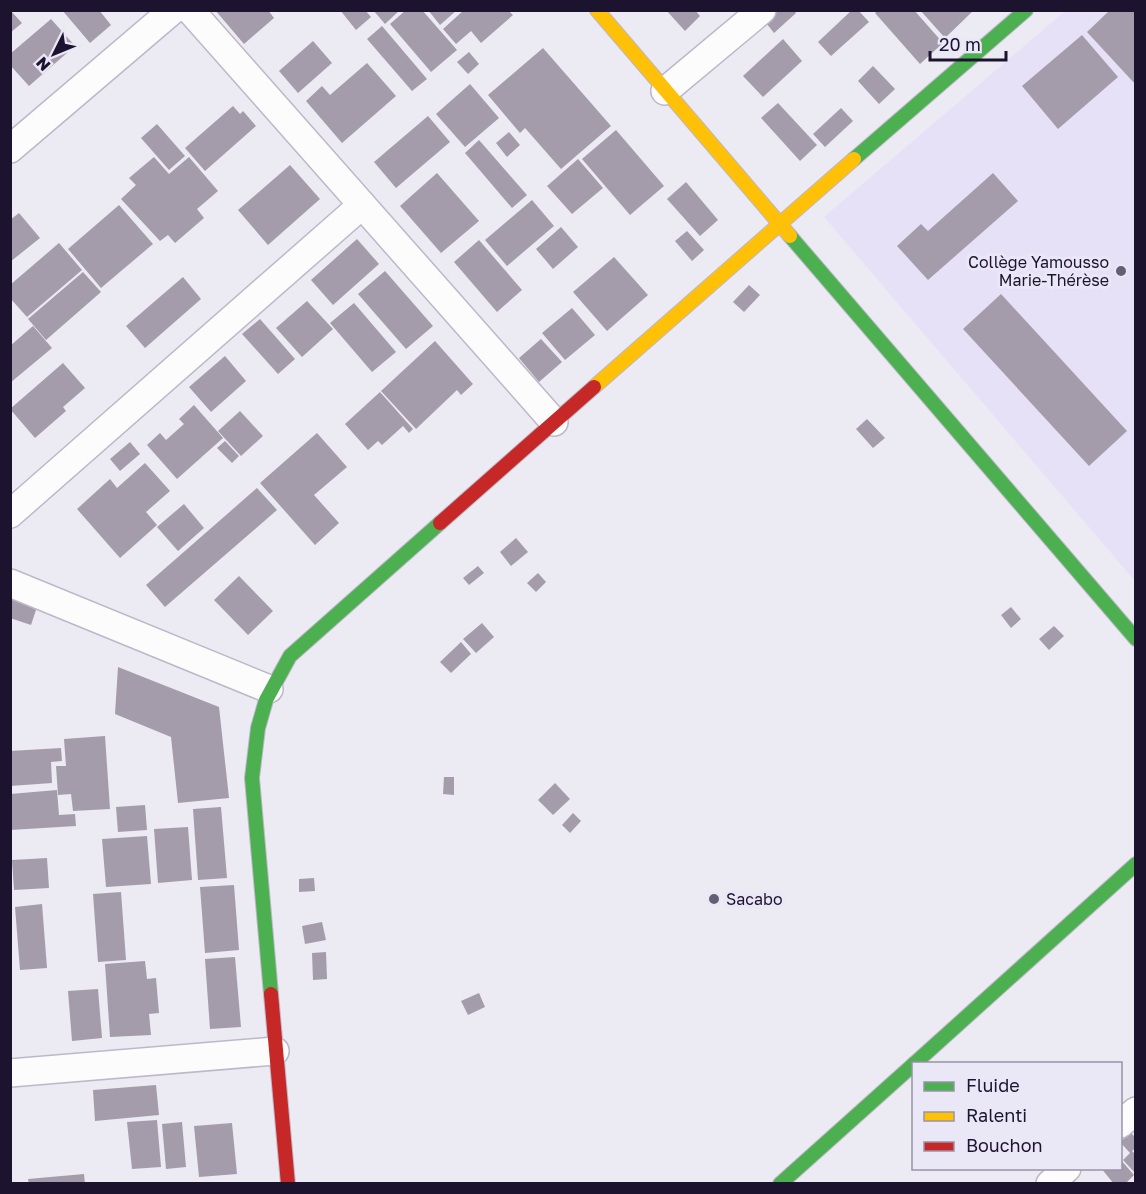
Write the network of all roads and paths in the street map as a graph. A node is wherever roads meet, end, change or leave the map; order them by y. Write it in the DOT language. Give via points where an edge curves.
graph roads {
  1 [pos="173,10"];
  2 [pos="190,10"];
  3 [pos="597,10"];
  4 [pos="762,10"];
  5 [pos="1026,10"];
  6 [pos="665,91"];
  7 [pos="10,149"];
  8 [pos="362,206"];
  9 [pos="779,224"];
  10 [pos="554,422"];
  11 [pos="10,514"];
  12 [pos="10,583"];
  13 [pos="1136,639"];
  14 [pos="269,689"];
  15 [pos="1136,864"];
  16 [pos="275,1051"];
  17 [pos="916,1062"];
  18 [pos="912,1066"];
  19 [pos="10,1073"];
  20 [pos="1136,1111"];
  21 [pos="1122,1122"];
  22 [pos="1066,1170"];
  23 [pos="288,1184"];
  24 [pos="780,1184"];
  25 [pos="1050,1184"];
  1 -- 7 [label="street"];
  2 -- 8 [label="street"];
  3 -- 6 [label="street"];
  4 -- 6 [label="street"];
  5 -- 9 [label="street"];
  6 -- 9 [label="street"];
  8 -- 10 [label="street"];
  8 -- 11 [label="street"];
  9 -- 10 [label="street"];
  9 -- 13 [label="street"];
  10 -- 14 [label="street" via="290,656"];
  12 -- 14 [label="street"];
  14 -- 16 [label="street" via="254,734 252,778"];
  15 -- 17 [label="street"];
  16 -- 19 [label="street"];
  16 -- 23 [label="street"];
  18 -- 24 [label="street"];
  20 -- 21 [label="street"];
  22 -- 25 [label="street"];
}
